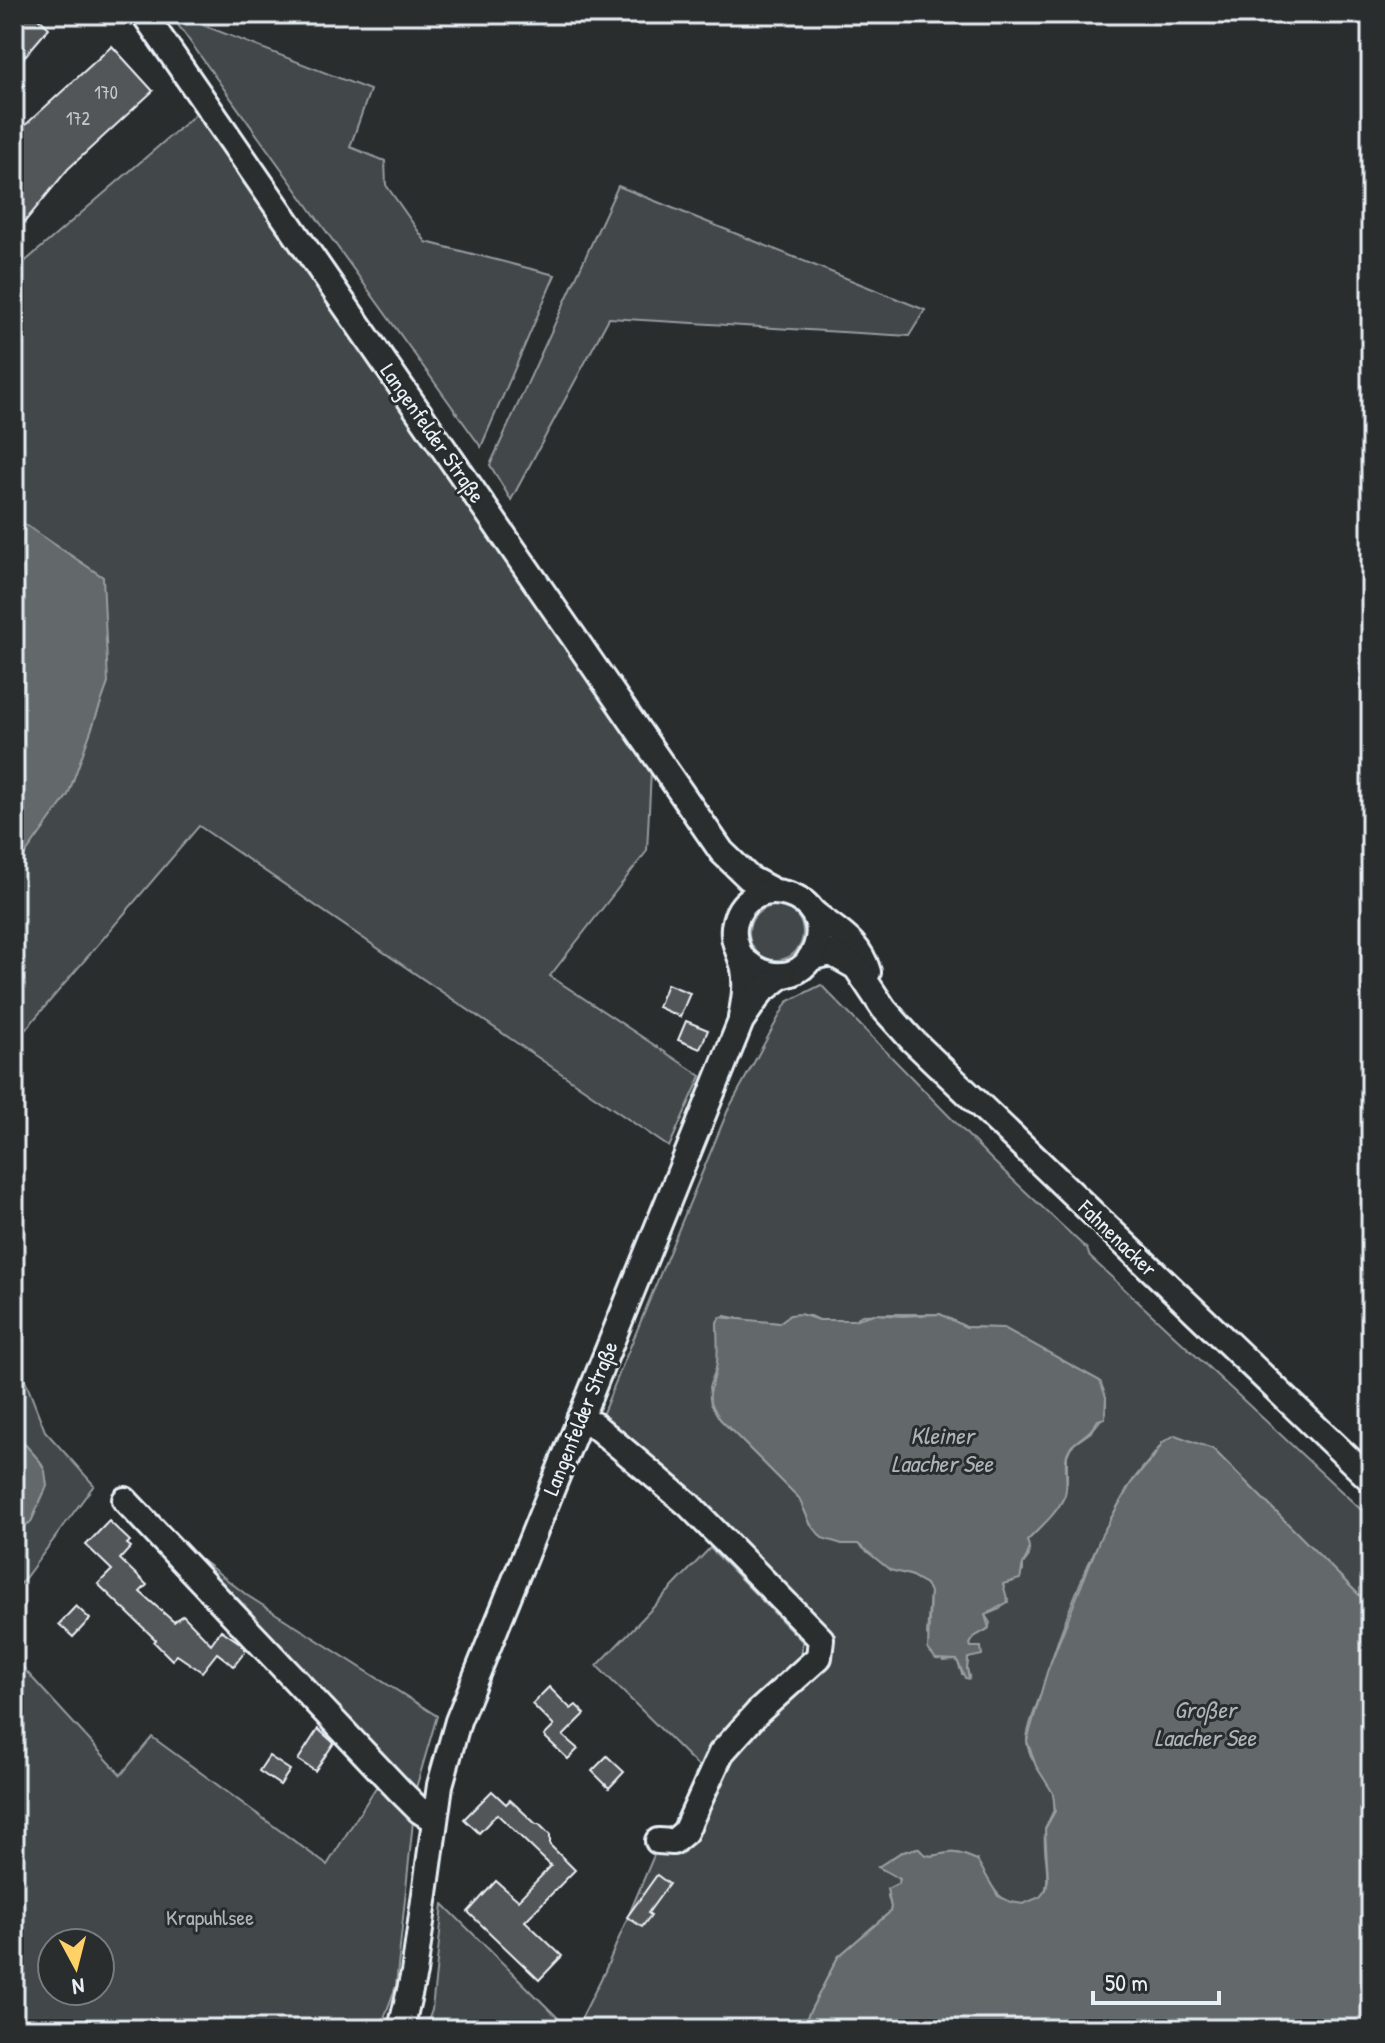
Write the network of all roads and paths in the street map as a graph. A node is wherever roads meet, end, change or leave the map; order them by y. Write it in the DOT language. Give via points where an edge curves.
graph roads {
  1 [pos="144,14"];
  2 [pos="722,852"];
  3 [pos="773,891"];
  4 [pos="738,913"];
  5 [pos="814,913"];
  6 [pos="742,958"];
  7 [pos="810,958"];
  8 [pos="783,975"];
  9 [pos="873,990"];
  10 [pos="741,1021"];
  11 [pos="586,1422"];
  12 [pos="1371,1480"];
  13 [pos="125,1500"];
  14 [pos="434,1820"];
  15 [pos="658,1841"];
  16 [pos="401,2029"];
  1 -- 2 [label="street, Langenfelder Straße"];
  2 -- 3 [label="street, Langenfelder Straße" via="749,878"];
  2 -- 4 [label="street, Langenfelder Straße"];
  3 -- 4 [label="street" via="752,898"];
  3 -- 5 [label="street, Langenfelder Straße" via="795,895"];
  4 -- 6 [label="street, Langenfelder Straße" via="734,932"];
  5 -- 7 [label="street" via="819,932"];
  5 -- 9 [label="street, Fahnenacker" via="861,952"];
  6 -- 8 [label="street" via="760,973"];
  6 -- 10 [label="street, Langenfelder Straße"];
  7 -- 8 [label="street, Langenfelder Straße"];
  7 -- 9 [label="street, Fahnenacker" via="839,955"];
  8 -- 10 [label="street, Langenfelder Straße" via="761,992"];
  9 -- 12 [label="street, Fahnenacker" via="912,1040"];
  10 -- 11 [label="street, Langenfelder Straße"];
  11 -- 14 [label="street, Langenfelder Straße" via="458,1721"];
  11 -- 15 [label="street, Langenfelder Straße" via="689,1505 821,1639 819,1657 721,1753 685,1832 673,1842"];
  13 -- 14 [label="street" via="399,1790"];
  14 -- 16 [label="street, Langenfelder Straße" via="414,1973"];
}
